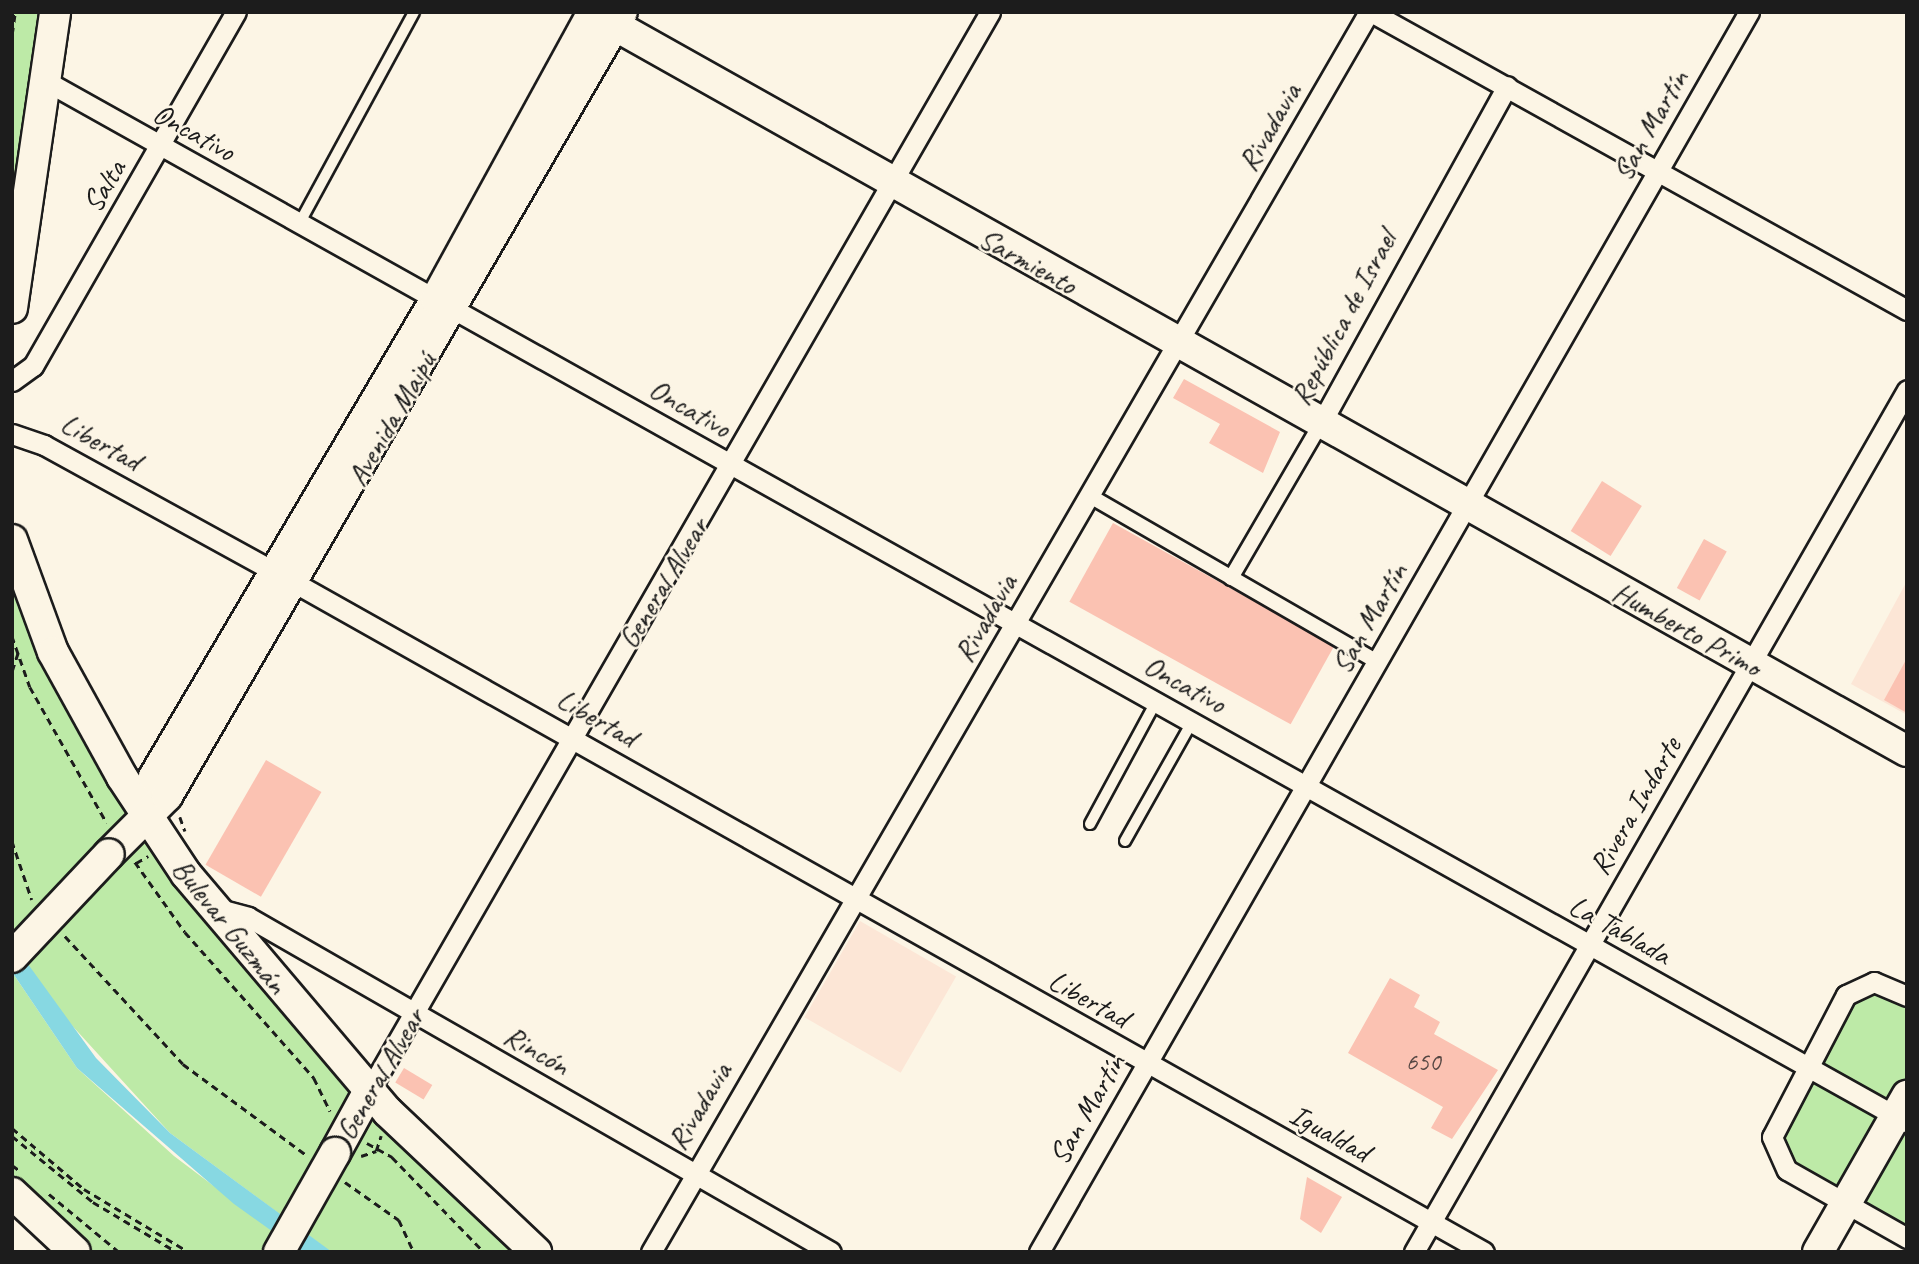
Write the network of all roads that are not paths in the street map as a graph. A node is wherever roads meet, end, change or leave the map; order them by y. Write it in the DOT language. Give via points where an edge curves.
graph roads {
  1 [pos="54,12"];
  2 [pos="236,12"];
  3 [pos="414,12"];
  4 [pos="990,12"];
  5 [pos="1370,12"];
  6 [pos="1749,12"];
  7 [pos="603,15"];
  8 [pos="44,80"];
  9 [pos="1507,86"];
  10 [pos="162,148"];
  11 [pos="1660,169"];
  12 [pos="892,184"];
  13 [pos="299,224"];
  14 [pos="446,304"];
  15 [pos="12,308"];
  16 [pos="1907,310"];
  17 [pos="1177,345"];
  18 [pos="12,381"];
  19 [pos="1907,390"];
  20 [pos="1320,425"];
  21 [pos="12,434"];
  22 [pos="732,466"];
  23 [pos="1090,496"];
  24 [pos="1466,507"];
  25 [pos="12,540"];
  26 [pos="285,578"];
  27 [pos="1231,578"];
  28 [pos="1016,624"];
  29 [pos="1378,662"];
  30 [pos="1750,664"];
  31 [pos="1156,702"];
  32 [pos="1192,722"];
  33 [pos="572,737"];
  34 [pos="1907,751"];
  35 [pos="1307,786"];
  36 [pos="146,815"];
  37 [pos="1090,824"];
  38 [pos="1125,841"];
  39 [pos="855,902"];
  40 [pos="211,906"];
  41 [pos="1589,947"];
  42 [pos="12,957"];
  43 [pos="1907,996"];
  44 [pos="415,1014"];
  45 [pos="1147,1065"];
  46 [pos="1806,1065"];
  47 [pos="378,1102"];
  48 [pos="1903,1111"];
  49 [pos="692,1175"];
  50 [pos="27,1186"];
  51 [pos="1845,1204"];
  52 [pos="1430,1222"];
  53 [pos="1907,1238"];
  54 [pos="75,1252"];
  55 [pos="279,1252"];
  56 [pos="536,1252"];
  57 [pos="651,1252"];
  58 [pos="831,1252"];
  59 [pos="1038,1252"];
  60 [pos="1414,1252"];
  61 [pos="1484,1252"];
  62 [pos="1818,1252"];
  1 -- 8 [label="main road"];
  2 -- 10 [label="street, Salta"];
  3 -- 13 [label="lane"];
  4 -- 12 [label="street, General Alvear"];
  5 -- 9 [label="street"];
  5 -- 17 [label="street, Rivadavia"];
  6 -- 11 [label="street, San Martín"];
  7 -- 12 [label="main road, Sarmiento"];
  7 -- 14 [label="main road, Avenida Maipú"];
  8 -- 10 [label="street, Oncativo"];
  8 -- 15 [label="main road"];
  9 -- 11 [label="street"];
  9 -- 20 [label="street, República de Israel"];
  10 -- 13 [label="street, Oncativo"];
  10 -- 18 [label="street, Salta" via="33,366"];
  11 -- 16 [label="street"];
  11 -- 24 [label="street, San Martín"];
  12 -- 17 [label="main road, Sarmiento"];
  12 -- 22 [label="street, General Alvear"];
  13 -- 14 [label="street, Oncativo"];
  14 -- 22 [label="street, Oncativo"];
  14 -- 26 [label="main road, Avenida Maipú"];
  17 -- 20 [label="main road, Sarmiento"];
  17 -- 23 [label="street, Rivadavia"];
  19 -- 30 [label="street, Rivera Indarte"];
  20 -- 24 [label="main road, Sarmiento"];
  20 -- 27 [label="street, República de Israel"];
  21 -- 26 [label="street, Libertad" via="44,445"];
  22 -- 28 [label="street, Oncativo"];
  22 -- 33 [label="street, General Alvear"];
  23 -- 27 [label="street"];
  23 -- 28 [label="street, Rivadavia"];
  24 -- 29 [label="street, San Martín"];
  24 -- 30 [label="main road, Humberto Primo"];
  25 -- 36 [label="main road, Bulevar Guzmán" via="53,652"];
  26 -- 33 [label="street, Libertad"];
  26 -- 36 [label="main road, Avenida Maipú" via="153,777"];
  27 -- 29 [label="street"];
  28 -- 31 [label="street, Oncativo"];
  28 -- 39 [label="street, Rivadavia"];
  29 -- 35 [label="street, San Martín"];
  30 -- 34 [label="main road, Humberto Primo"];
  30 -- 41 [label="street, Rivera Indarte"];
  31 -- 32 [label="street, Oncativo"];
  31 -- 37 [label="lane"];
  32 -- 35 [label="street, Oncativo"];
  32 -- 38 [label="lane"];
  33 -- 39 [label="street, Libertad"];
  33 -- 44 [label="street, General Alvear"];
  35 -- 41 [label="street, La Tablada"];
  35 -- 45 [label="street, San Martín"];
  36 -- 40 [label="main road, Bulevar Guzmán"];
  36 -- 42 [label="main road, bridge"];
  39 -- 45 [label="street, Libertad"];
  39 -- 49 [label="street, Rivadavia"];
  40 -- 44 [label="street, Rincón" via="248,917"];
  40 -- 47 [label="main road, Bulevar Guzmán"];
  41 -- 46 [label="street, La Tablada"];
  41 -- 52 [label="street, Rivera Indarte"];
  43 -- 46 [label="street" via="1887,985 1864,984 1846,995"];
  44 -- 47 [label="street, General Alvear"];
  44 -- 49 [label="street, Rincón"];
  45 -- 52 [label="street, Igualdad"];
  45 -- 59 [label="street, San Martín"];
  46 -- 48 [label="street, La Tablada"];
  46 -- 51 [label="street" via="1774,1124 1773,1149 1787,1170"];
  47 -- 55 [label="main road, General Alvear, bridge" via="350,1126"];
  47 -- 56 [label="main road, Bulevar Guzmán"];
  48 -- 51 [label="main road"];
  49 -- 57 [label="street, Rivadavia"];
  49 -- 58 [label="street, Rincón"];
  50 -- 54 [label="main road"];
  51 -- 53 [label="street"];
  51 -- 62 [label="main road"];
  52 -- 60 [label="street, Rivera Indarte"];
  52 -- 61 [label="street, Igualdad"];
}
